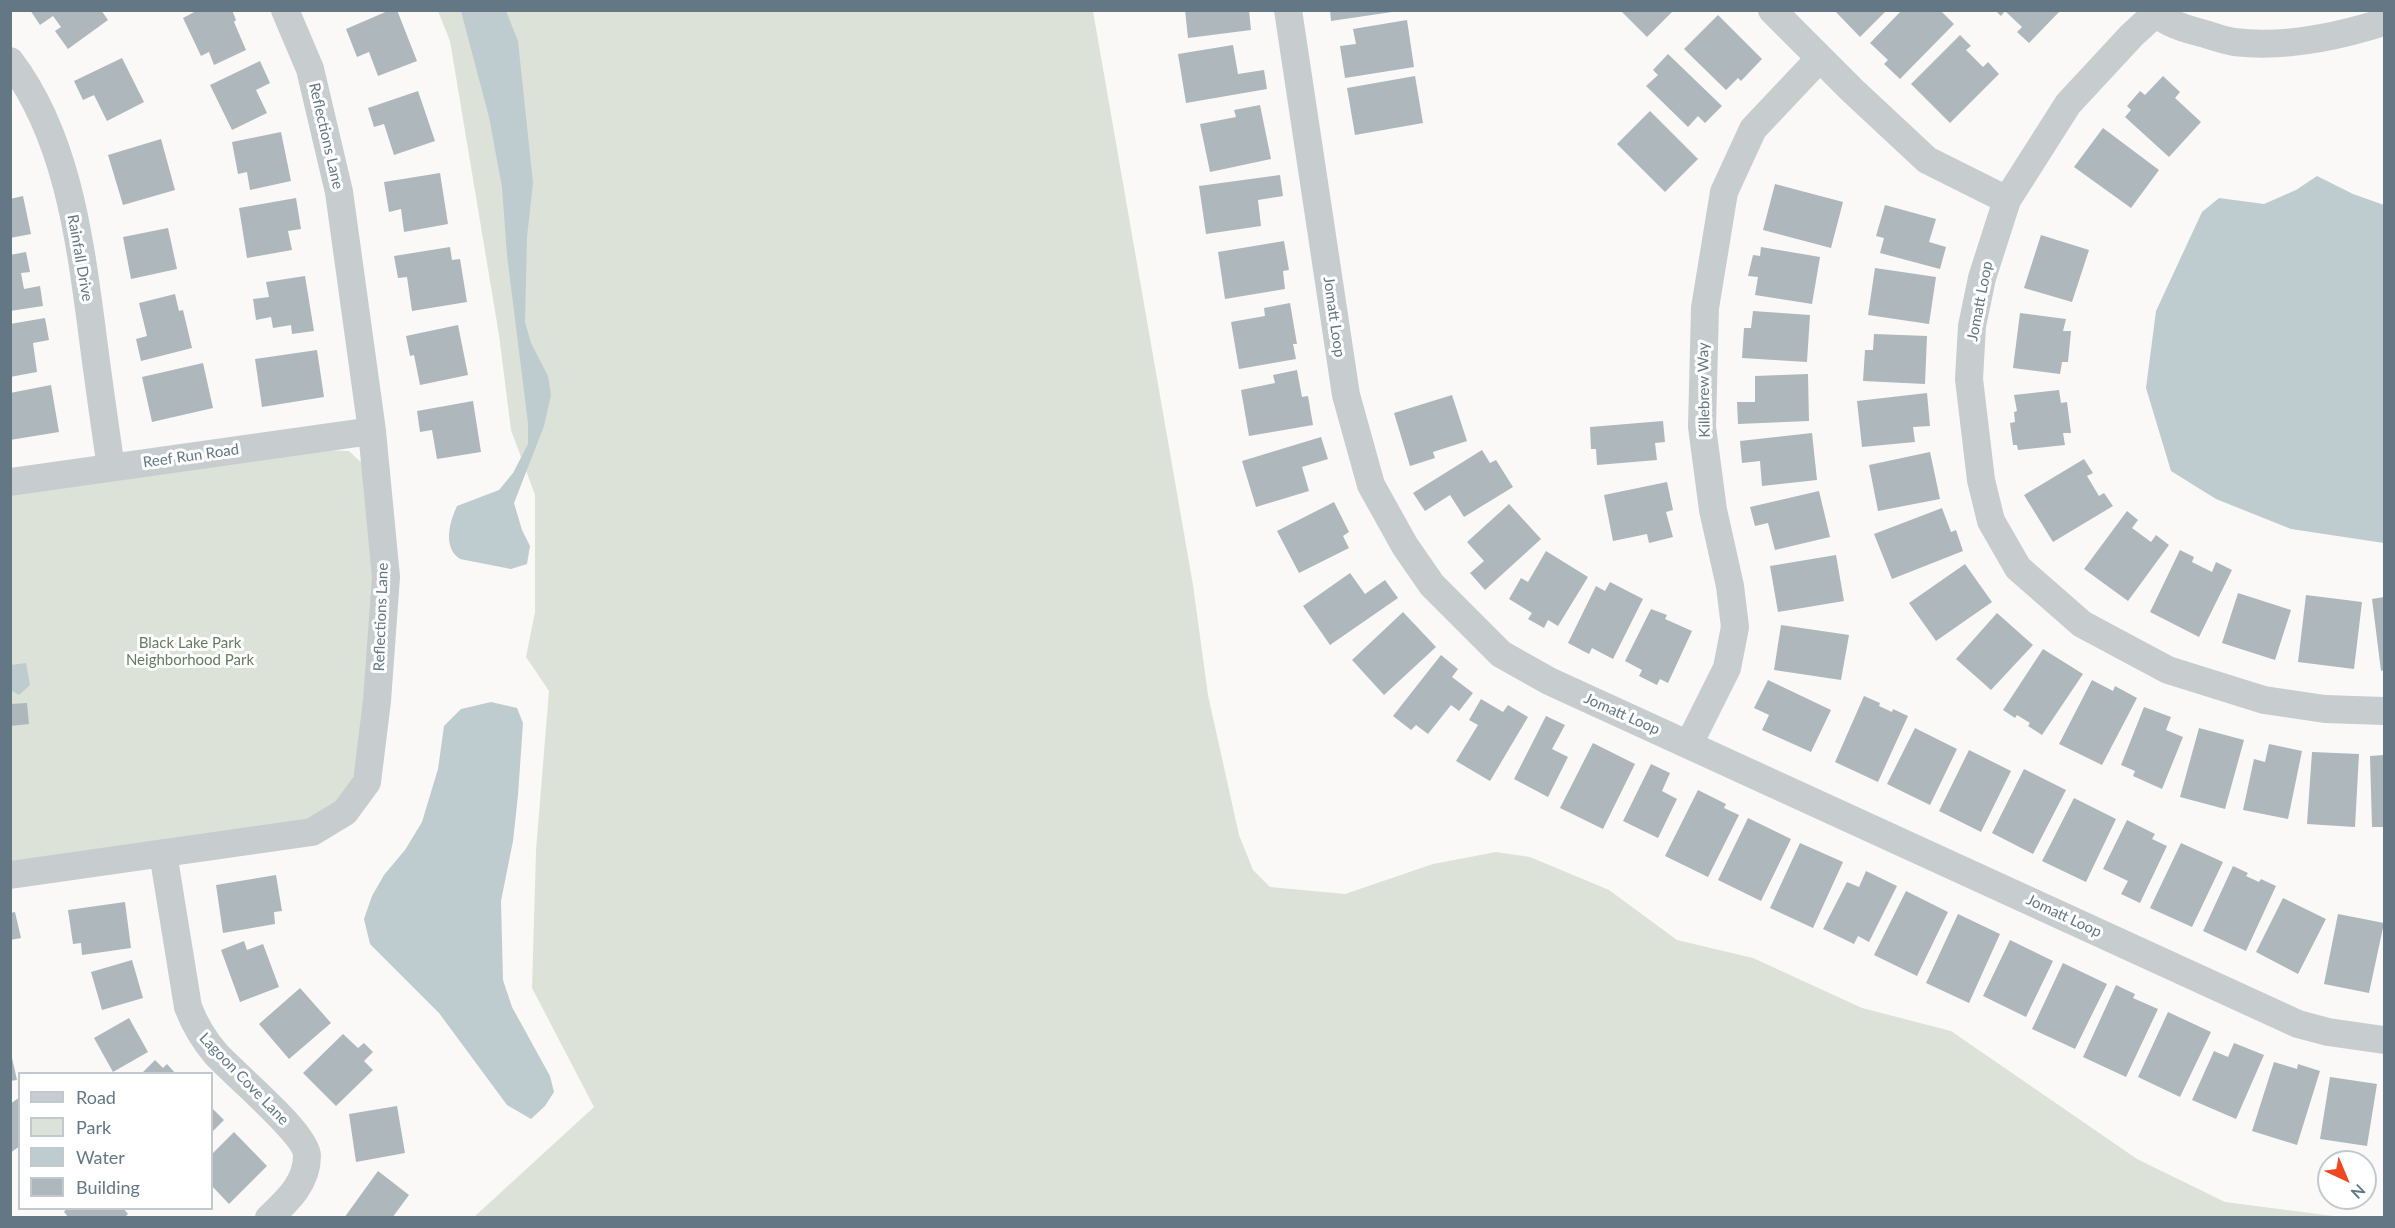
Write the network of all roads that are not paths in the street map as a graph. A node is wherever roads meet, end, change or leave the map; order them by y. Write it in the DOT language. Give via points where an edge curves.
graph roads {
  1 [pos="285,10"];
  2 [pos="1288,10"];
  3 [pos="1772,10"];
  4 [pos="2154,12"];
  5 [pos="2385,22"];
  6 [pos="1820,58"];
  7 [pos="10,61"];
  8 [pos="2007,200"];
  9 [pos="372,431"];
  10 [pos="111,468"];
  11 [pos="10,482"];
  12 [pos="2385,711"];
  13 [pos="1689,744"];
  14 [pos="164,853"];
  15 [pos="10,875"];
  16 [pos="2385,1040"];
  17 [pos="269,1218"];
  1 -- 9 [label="street, Reflections Lane" via="310,69 339,192"];
  2 -- 13 [label="street, Jomatt Loop" via="1346,395 1361,456 1385,513 1432,585 1501,654 1549,681"];
  3 -- 6 [label="street"];
  4 -- 5 [label="street" via="2185,28 2234,42 2312,39"];
  4 -- 8 [label="street, Jomatt Loop" via="2068,104"];
  6 -- 8 [label="street" via="1927,160"];
  6 -- 13 [label="street, Killebrew Way" via="1753,129 1724,192 1705,308 1702,427 1735,627 1727,668"];
  7 -- 10 [label="street, Rainfall Drive" via="40,111 56,150 78,233"];
  8 -- 12 [label="street, Jomatt Loop" via="1982,278 1972,326 1969,379 1981,480 1991,521 2018,568 2082,624 2168,670 2264,700 2325,709"];
  9 -- 10 [label="street, Reef Run Road"];
  9 -- 14 [label="street, Reflections Lane" via="386,577 367,782 345,812 312,832"];
  10 -- 11 [label="street, Reef Run Road"];
  13 -- 16 [label="street, Jomatt Loop" via="2298,1024"];
  14 -- 15 [label="street, Reflections Lane"];
  14 -- 17 [label="street, Lagoon Cove Lane" via="188,1007 197,1030 298,1134 308,1154 304,1176"];
}
